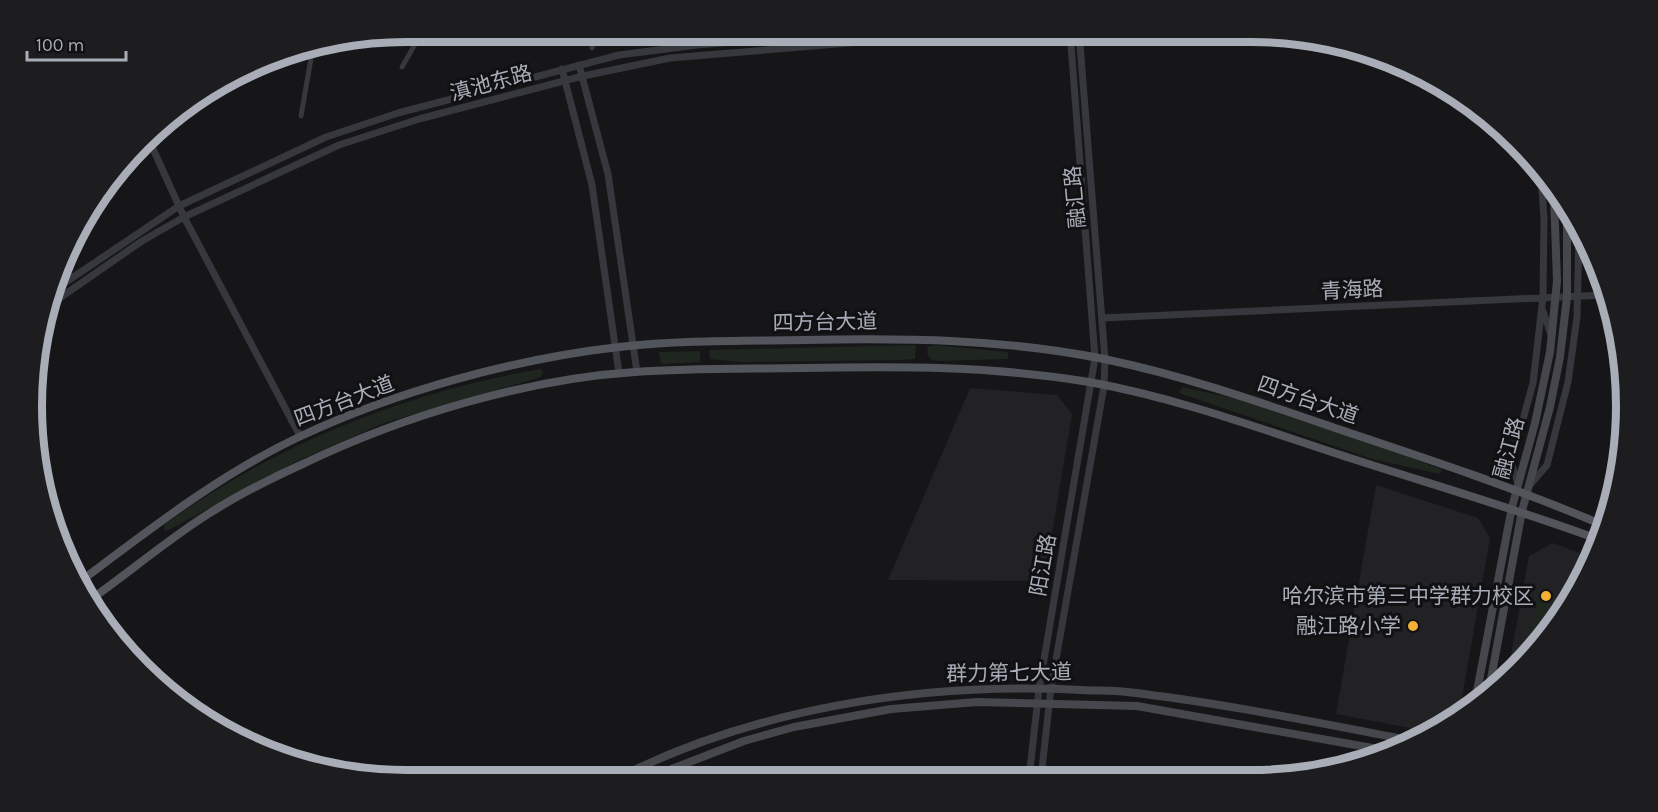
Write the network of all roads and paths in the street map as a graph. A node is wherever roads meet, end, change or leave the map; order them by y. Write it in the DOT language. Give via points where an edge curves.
graph roads {
  1 [pos="416,42"];
  2 [pos="594,42"];
  3 [pos="734,42"];
  4 [pos="853,42"];
  5 [pos="1071,42"];
  6 [pos="1080,42"];
  7 [pos="592,48"];
  8 [pos="312,54"];
  9 [pos="579,65"];
  10 [pos="402,67"];
  11 [pos="562,69"];
  12 [pos="583,76"];
  13 [pos="565,81"];
  14 [pos="302,116"];
  15 [pos="152,146"];
  16 [pos="1541,184"];
  17 [pos="1554,203"];
  18 [pos="179,206"];
  19 [pos="184,217"];
  20 [pos="1568,226"];
  21 [pos="1579,247"];
  22 [pos="63,284"];
  23 [pos="1599,295"];
  24 [pos="1578,296"];
  25 [pos="1543,297"];
  26 [pos="1556,297"];
  27 [pos="1567,297"];
  28 [pos="58,299"];
  29 [pos="1542,309"];
  30 [pos="1102,318"];
  31 [pos="1552,335"];
  32 [pos="633,345"];
  33 [pos="615,347"];
  34 [pos="1572,357"];
  35 [pos="1095,358"];
  36 [pos="1105,359"];
  37 [pos="637,372"];
  38 [pos="1557,373"];
  39 [pos="619,374"];
  40 [pos="1092,383"];
  41 [pos="1104,386"];
  42 [pos="300,436"];
  43 [pos="1518,486"];
  44 [pos="1528,489"];
  45 [pos="1512,507"];
  46 [pos="1522,511"];
  47 [pos="1597,522"];
  48 [pos="1591,537"];
  49 [pos="85,577"];
  50 [pos="96,596"];
  51 [pos="1491,681"];
  52 [pos="1051,688"];
  53 [pos="1039,689"];
  54 [pos="1477,693"];
  55 [pos="1037,702"];
  56 [pos="1050,702"];
  57 [pos="1399,738"];
  58 [pos="1375,748"];
  59 [pos="634,770"];
  60 [pos="669,770"];
  61 [pos="1030,770"];
  62 [pos="1042,770"];
  1 -- 10 [label="street"];
  2 -- 7 [label="street"];
  3 -- 9 [label="street, 滇池东路" via="619,56"];
  4 -- 12 [label="street, 滇池东路" via="699,54"];
  5 -- 35 [label="street, 融汇路"];
  6 -- 30 [label="street, 融汇路"];
  8 -- 14 [label="street"];
  9 -- 11 [label="street, 滇池东路"];
  9 -- 12 [label="street"];
  11 -- 13 [label="street"];
  11 -- 18 [label="street, 滇池东路" via="398,113 326,137"];
  12 -- 13 [label="street, 滇池东路"];
  12 -- 32 [label="street" via="608,174"];
  13 -- 19 [label="street, 滇池东路" via="419,119 339,145"];
  13 -- 33 [label="street" via="592,185"];
  15 -- 18 [label="street"];
  16 -- 25 [label="street"];
  17 -- 26 [label="main road, 融江路"];
  18 -- 19 [label="street"];
  18 -- 22 [label="street, 滇池东路"];
  19 -- 28 [label="street, 滇池东路"];
  19 -- 42 [label="street"];
  20 -- 27 [label="main road, 融江路"];
  21 -- 24 [label="street"];
  23 -- 24 [label="street, 青海路"];
  24 -- 27 [label="street, 青海路"];
  24 -- 34 [label="street"];
  25 -- 26 [label="street, 青海路"];
  25 -- 29 [label="street"];
  25 -- 30 [label="street, 青海路"];
  26 -- 27 [label="street, 青海路"];
  26 -- 31 [label="main road, 融江路"];
  27 -- 38 [label="main road, 融江路"];
  29 -- 31 [label="street"];
  29 -- 43 [label="street" via="1533,383 1511,463"];
  30 -- 36 [label="street, 融汇路"];
  31 -- 43 [label="main road, 融江路" via="1543,391"];
  32 -- 33 [label="main road, 四方台大道"];
  32 -- 35 [label="main road, 四方台大道" via="932,339"];
  32 -- 37 [label="street"];
  33 -- 39 [label="street"];
  33 -- 42 [label="main road, 四方台大道" via="457,380 383,403"];
  34 -- 38 [label="street"];
  34 -- 44 [label="street" via="1547,465"];
  35 -- 36 [label="main road, 四方台大道"];
  35 -- 40 [label="street, 阳江路"];
  36 -- 41 [label="street, 阳江路"];
  36 -- 43 [label="main road, 四方台大道" via="1231,393"];
  37 -- 39 [label="main road, 四方台大道"];
  37 -- 40 [label="main road, 四方台大道" via="933,367 1014,372"];
  38 -- 44 [label="main road, 融江路"];
  39 -- 50 [label="main road, 四方台大道" via="537,387 435,413 316,458 194,523"];
  40 -- 41 [label="main road, 四方台大道"];
  40 -- 53 [label="street, 阳江路"];
  41 -- 45 [label="main road, 四方台大道" via="1198,408"];
  41 -- 52 [label="street, 阳江路"];
  42 -- 49 [label="main road, 四方台大道" via="187,501"];
  43 -- 44 [label="main road, 四方台大道"];
  43 -- 45 [label="main road, 融江路"];
  44 -- 46 [label="main road, 融江路"];
  44 -- 47 [label="main road, 四方台大道"];
  45 -- 46 [label="main road, 四方台大道"];
  45 -- 54 [label="main road, 融江路"];
  46 -- 48 [label="main road, 四方台大道"];
  46 -- 51 [label="main road, 融江路"];
  52 -- 53 [label="main road, 群力第七大道"];
  52 -- 56 [label="street, 阳江路"];
  52 -- 57 [label="main road, 群力第七大道" via="1126,692"];
  53 -- 55 [label="street, 阳江路"];
  53 -- 59 [label="main road, 群力第七大道" via="974,688 785,717"];
  55 -- 56 [label="main road, 群力第七大道"];
  55 -- 60 [label="main road, 群力第七大道" via="891,709 794,727 744,741"];
  55 -- 61 [label="street, 阳江路"];
  56 -- 58 [label="main road, 群力第七大道" via="1137,705"];
  56 -- 62 [label="street, 阳江路"];
}
